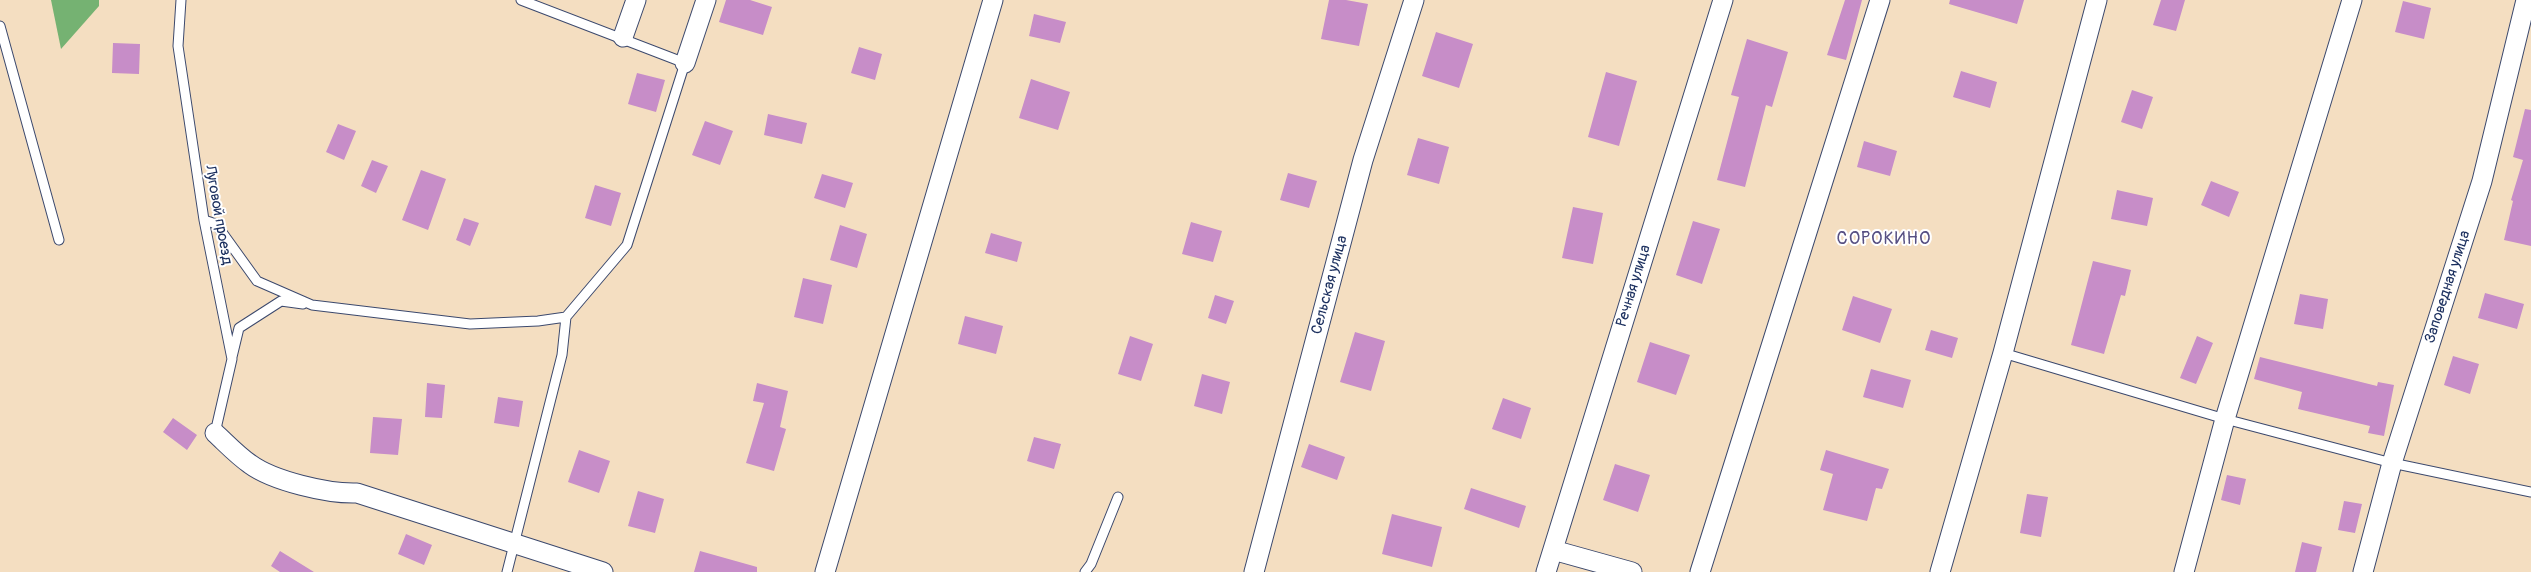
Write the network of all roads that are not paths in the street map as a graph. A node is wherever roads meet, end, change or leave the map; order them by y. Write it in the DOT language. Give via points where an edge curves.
graph roads {
  1 [pos="181,0"];
  2 [pos="521,0"];
  3 [pos="636,0"];
  4 [pos="706,0"];
  5 [pos="994,0"];
  6 [pos="1414,0"];
  7 [pos="1722,0"];
  8 [pos="1880,0"];
  9 [pos="2097,0"];
  10 [pos="2352,0"];
  11 [pos="2526,0"];
  12 [pos="0,26"];
  13 [pos="623,37"];
  14 [pos="685,63"];
  15 [pos="204,220"];
  16 [pos="59,240"];
  17 [pos="312,305"];
  18 [pos="566,316"];
  19 [pos="2003,352"];
  20 [pos="232,359"];
  21 [pos="2225,419"];
  22 [pos="215,433"];
  23 [pos="2392,463"];
  24 [pos="2531,492"];
  25 [pos="1118,498"];
  26 [pos="514,545"];
  27 [pos="1553,550"];
  28 [pos="507,572"];
  29 [pos="603,572"];
  30 [pos="825,572"];
  31 [pos="1085,572"];
  32 [pos="1254,572"];
  33 [pos="1546,572"];
  34 [pos="1632,572"];
  35 [pos="1700,572"];
  36 [pos="1940,572"];
  37 [pos="2184,572"];
  38 [pos="2363,572"];
  1 -- 15 [label="lane, Луговой проезд" via="178,46"];
  2 -- 13 [label="lane"];
  3 -- 13 [label="street"];
  4 -- 14 [label="street"];
  5 -- 30 [label="street"];
  6 -- 32 [label="street, Сельская улица" via="1363,160"];
  7 -- 27 [label="street, Речная улица"];
  8 -- 35 [label="street"];
  9 -- 19 [label="street"];
  10 -- 21 [label="street"];
  11 -- 23 [label="street, Заповедная улица" via="2482,180"];
  12 -- 16 [label="lane"];
  13 -- 14 [label="lane"];
  14 -- 18 [label="lane" via="627,245"];
  15 -- 17 [label="lane" via="216,224 257,281"];
  15 -- 20 [label="lane, Луговой проезд"];
  17 -- 18 [label="lane" via="470,324 538,321"];
  17 -- 20 [label="lane" via="281,302 239,328"];
  18 -- 26 [label="lane" via="562,355"];
  19 -- 21 [label="lane"];
  19 -- 36 [label="street"];
  20 -- 22 [label="lane, Луговой проезд"];
  21 -- 23 [label="lane"];
  21 -- 37 [label="street"];
  22 -- 26 [label="street" via="250,464 266,473 335,494 357,493"];
  23 -- 24 [label="lane"];
  23 -- 38 [label="street, Заповедная улица"];
  25 -- 31 [label="lane"];
  26 -- 28 [label="lane"];
  26 -- 29 [label="street"];
  27 -- 33 [label="street, Речная улица"];
  27 -- 34 [label="street"];
}
